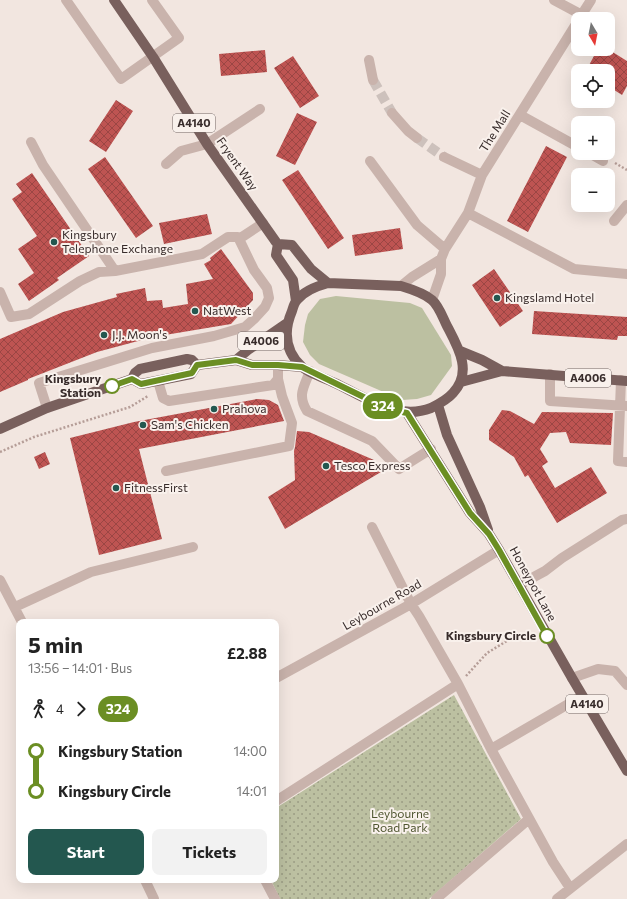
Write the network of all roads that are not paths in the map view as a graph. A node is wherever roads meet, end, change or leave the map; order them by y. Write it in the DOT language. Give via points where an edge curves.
graph roads {
  1 [pos="66,0"];
  2 [pos="114,0"];
  3 [pos="152,0"];
  4 [pos="554,0"];
  5 [pos="591,0"];
  6 [pos="571,12"];
  7 [pos="584,12"];
  8 [pos="571,33"];
  9 [pos="153,57"];
  10 [pos="369,60"];
  11 [pos="373,80"];
  12 [pos="260,109"];
  13 [pos="392,113"];
  14 [pos="520,115"];
  15 [pos="417,138"];
  16 [pos="31,142"];
  17 [pos="571,143"];
  18 [pos="208,144"];
  19 [pos="444,157"];
  20 [pos="370,161"];
  21 [pos="166,164"];
  22 [pos="482,175"];
  23 [pos="627,205"];
  24 [pos="468,213"];
  25 [pos="614,221"];
  26 [pos="263,223"];
  27 [pos="239,239"];
  28 [pos="278,244"];
  29 [pos="445,249"];
  30 [pos="441,259"];
  31 [pos="115,271"];
  32 [pos="627,274"];
  33 [pos="328,283"];
  34 [pos="401,286"];
  35 [pos="0,292"];
  36 [pos="432,300"];
  37 [pos="296,301"];
  38 [pos="287,323"];
  39 [pos="460,351"];
  40 [pos="236,360"];
  41 [pos="197,365"];
  42 [pos="278,365"];
  43 [pos="306,369"];
  44 [pos="502,371"];
  45 [pos="550,374"];
  46 [pos="132,379"];
  47 [pos="278,379"];
  48 [pos="158,381"];
  49 [pos="624,381"];
  50 [pos="461,382"];
  51 [pos="438,405"];
  52 [pos="624,406"];
  53 [pos="48,408"];
  54 [pos="407,413"];
  55 [pos="0,429"];
  56 [pos="431,449"];
  57 [pos="627,462"];
  58 [pos="166,471"];
  59 [pos="627,519"];
  60 [pos="372,527"];
  61 [pos="489,534"];
  62 [pos="193,547"];
  63 [pos="499,550"];
  64 [pos="0,580"];
  65 [pos="519,585"];
  66 [pos="411,604"];
  67 [pos="15,607"];
  68 [pos="21,619"];
  69 [pos="279,676"];
  70 [pos="572,678"];
  71 [pos="458,684"];
  72 [pos="627,685"];
  73 [pos="582,696"];
  74 [pos="491,749"];
  75 [pos="627,771"];
  76 [pos="279,799"];
  77 [pos="529,818"];
  78 [pos="627,844"];
  79 [pos="146,883"];
  80 [pos="267,883"];
  81 [pos="570,888"];
  82 [pos="154,899"];
  83 [pos="275,899"];
  84 [pos="436,899"];
  85 [pos="557,899"];
  1 -- 9 [label="street" via="121,79"];
  2 -- 9 [label="main road, Fryent Way / A4140"];
  3 -- 9 [label="street" via="179,38"];
  4 -- 6 [label="street"];
  5 -- 7 [label="street, The Mall"];
  8 -- 14 [label="street, The Mall"];
  9 -- 18 [label="main road, Fryent Way / A4140"];
  10 -- 11 [label="street"];
  12 -- 18 [label="street"];
  13 -- 15 [label="street" via="408,132"];
  14 -- 17 [label="street"];
  14 -- 22 [label="street, The Mall"];
  16 -- 31 [label="street" via="43,165"];
  18 -- 21 [label="street" via="181,151"];
  18 -- 26 [label="main road, Fryent Way / A4140"];
  19 -- 22 [label="street"];
  20 -- 29 [label="street" via="416,225"];
  22 -- 24 [label="street, The Mall"];
  23 -- 25 [label="street"];
  24 -- 29 [label="street, The Mall"];
  24 -- 32 [label="street" via="574,269"];
  26 -- 27 [label="street"];
  26 -- 28 [label="main road, Fryent Way / A4140"];
  27 -- 31 [label="street" via="228,237 202,254"];
  27 -- 53 [label="street" via="254,270 267,288 269,298 265,307 245,327 152,348 39,383"];
  28 -- 33 [label="main road" via="292,245 311,269"];
  28 -- 37 [label="main road, Fryent Way / A4140" via="276,255 293,280"];
  29 -- 30 [label="street, The Mall"];
  30 -- 34 [label="street"];
  30 -- 36 [label="street, The Mall" via="441,274"];
  31 -- 35 [label="street" via="99,272 80,281 29,314 11,317"];
  33 -- 34 [label="main road"];
  33 -- 37 [label="main road" via="316,286"];
  34 -- 36 [label="main road"];
  36 -- 39 [label="main road"];
  37 -- 38 [label="main road"];
  38 -- 40 [label="main road, A4006"];
  38 -- 43 [label="main road" via="286,337 289,350"];
  39 -- 44 [label="main road, A4006"];
  39 -- 50 [label="main road"];
  40 -- 41 [label="main road, A4006"];
  40 -- 42 [label="main road, A4006" via="252,365"];
  41 -- 46 [label="main road, A4006" via="187,359 140,369"];
  41 -- 48 [label="main road, A4006" via="191,374"];
  42 -- 43 [label="main road, A4006"];
  42 -- 47 [label="street"];
  43 -- 54 [label="main road" via="382,406"];
  43 -- 56 [label="street" via="301,395 307,411 372,441 399,469"];
  44 -- 45 [label="main road, A4006"];
  44 -- 50 [label="main road, A4006"];
  45 -- 49 [label="main road, A4006"];
  45 -- 52 [label="street" via="550,402"];
  46 -- 48 [label="main road, A4006" via="141,384"];
  46 -- 53 [label="main road, A4006"];
  47 -- 48 [label="street" via="273,385 169,401 163,398"];
  47 -- 58 [label="street" via="292,423 289,446"];
  49 -- 52 [label="street"];
  50 -- 51 [label="main road" via="454,393"];
  51 -- 54 [label="main road" via="423,411"];
  51 -- 61 [label="main road, Honeypot Lane / A4140" via="447,435 480,507"];
  52 -- 57 [label="street" via="618,461"];
  53 -- 55 [label="main road, A4006"];
  54 -- 56 [label="main road, Honeypot Lane / A4140"];
  56 -- 61 [label="main road, Honeypot Lane / A4140" via="470,513"];
  59 -- 65 [label="street"];
  60 -- 66 [label="street"];
  61 -- 63 [label="main road, Honeypot Lane / A4140"];
  62 -- 67 [label="street" via="91,572"];
  63 -- 65 [label="main road, Honeypot Lane / A4140"];
  63 -- 66 [label="street, Leybourne Road"];
  64 -- 67 [label="street"];
  65 -- 70 [label="main road, Honeypot Lane / A4140"];
  66 -- 69 [label="street, Leybourne Road"];
  66 -- 71 [label="street"];
  67 -- 68 [label="street"];
  70 -- 72 [label="street" via="598,670 615,671"];
  70 -- 73 [label="main road, Honeypot Lane / A4140"];
  71 -- 74 [label="street"];
  71 -- 76 [label="street"];
  73 -- 74 [label="street"];
  73 -- 75 [label="main road, Honeypot Lane / A4140"];
  74 -- 77 [label="street"];
  77 -- 81 [label="street" via="552,862"];
  77 -- 84 [label="street"];
  78 -- 81 [label="street"];
  79 -- 82 [label="street"];
  80 -- 83 [label="street"];
  81 -- 85 [label="street"];
}
